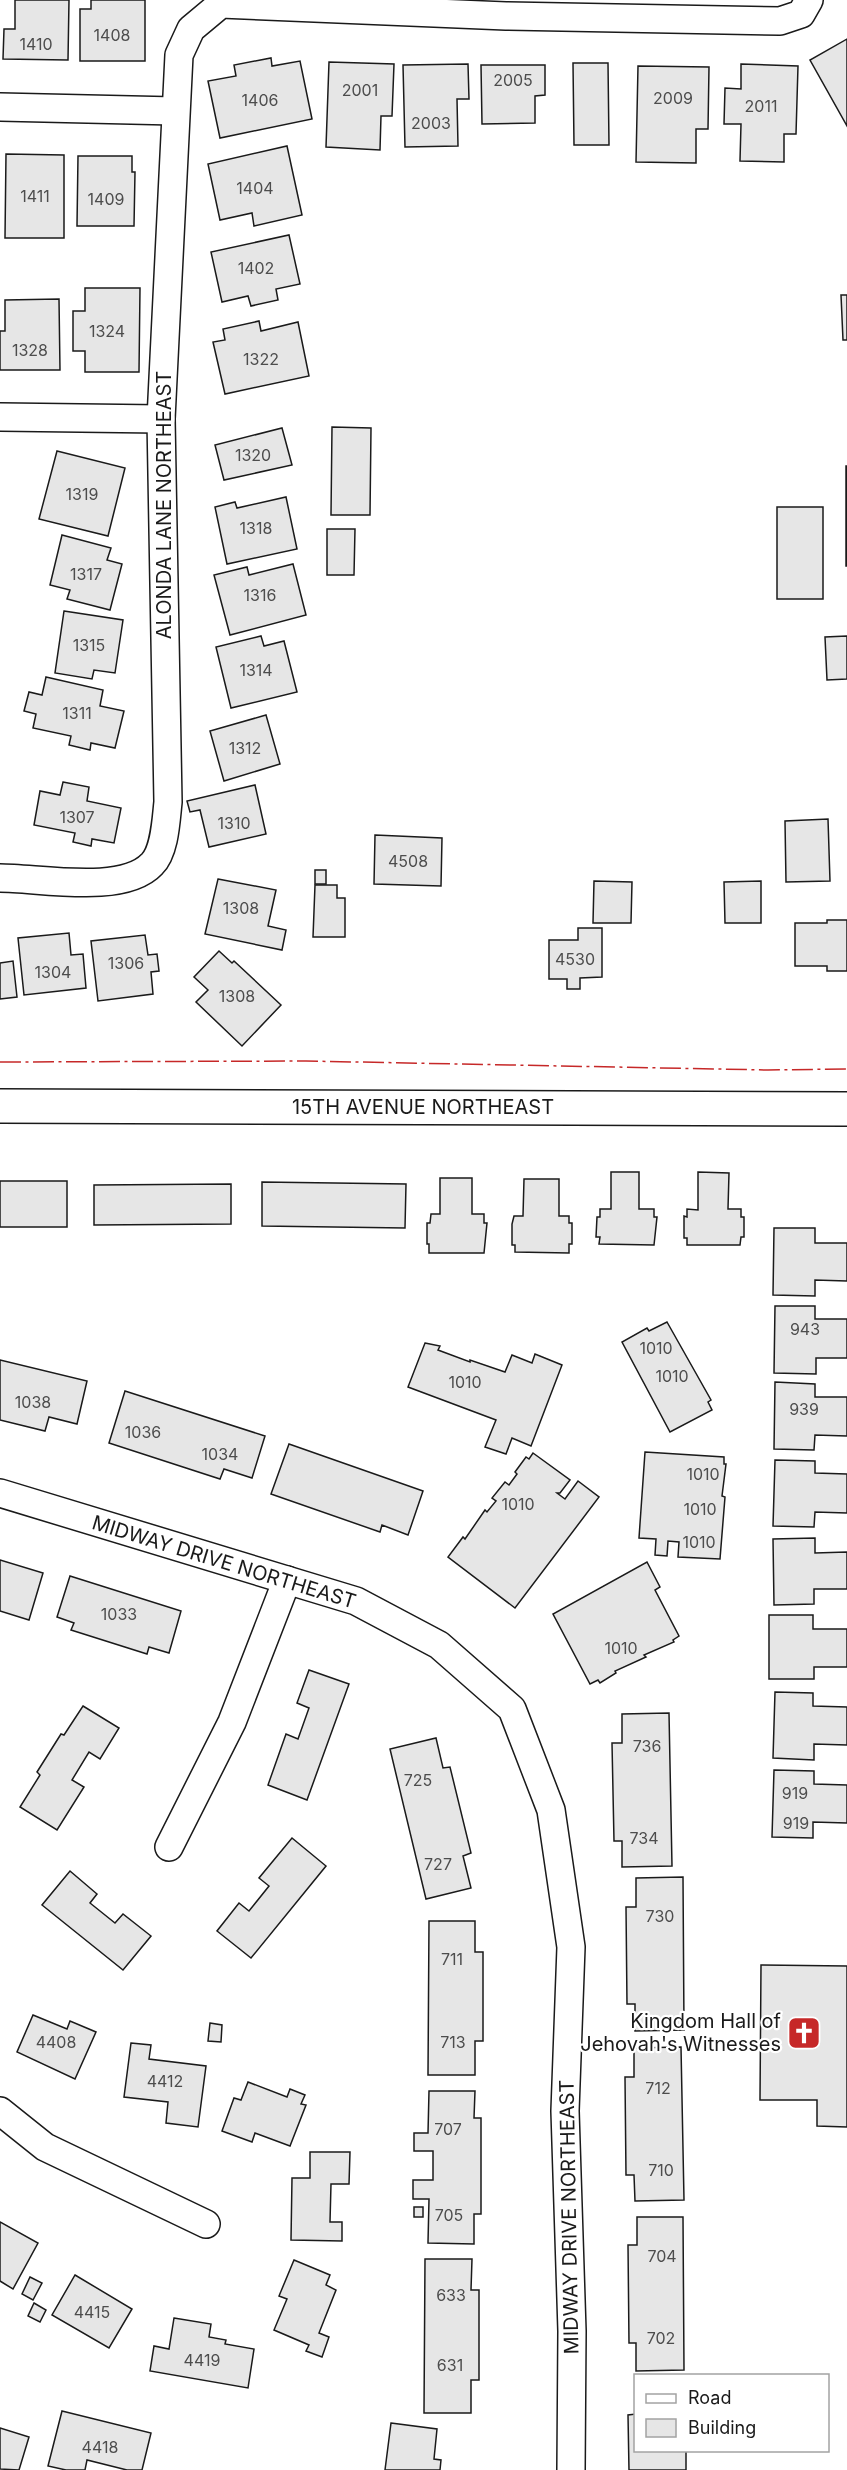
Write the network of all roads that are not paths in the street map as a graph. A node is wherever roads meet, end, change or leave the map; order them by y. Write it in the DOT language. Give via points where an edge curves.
graph roads {
  1 [pos="809,0"];
  2 [pos="221,2"];
  3 [pos="506,8"];
  4 [pos="0,107"];
  5 [pos="176,111"];
  6 [pos="0,417"];
  7 [pos="161,419"];
  8 [pos="0,878"];
  9 [pos="0,1106"];
  10 [pos="847,1109"];
  11 [pos="0,1492"];
  12 [pos="287,1580"];
  13 [pos="169,1847"];
  14 [pos="0,2111"];
  15 [pos="206,2224"];
  16 [pos="571,2470"];
  1 -- 3 [label="street, ALONDA LANE NORTHEAST" via="801,14 780,21"];
  2 -- 3 [label="street, ALONDA LANE NORTHEAST"];
  2 -- 5 [label="street, ALONDA LANE NORTHEAST" via="191,29 179,55"];
  4 -- 5 [label="street"];
  5 -- 7 [label="street, ALONDA LANE NORTHEAST"];
  6 -- 7 [label="street"];
  7 -- 8 [label="street, ALONDA LANE NORTHEAST" via="168,802 164,838 153,863 132,878 95,882"];
  9 -- 10 [label="street, 15TH AVENUE NORTHEAST"];
  11 -- 12 [label="street, MIDWAY DRIVE NORTHEAST"];
  12 -- 13 [label="street" via="232,1722"];
  12 -- 16 [label="street, MIDWAY DRIVE NORTHEAST" via="356,1601 439,1645 512,1709 551,1810 571,1947 565,2111 572,2331"];
  14 -- 15 [label="street" via="45,2147"];
}
